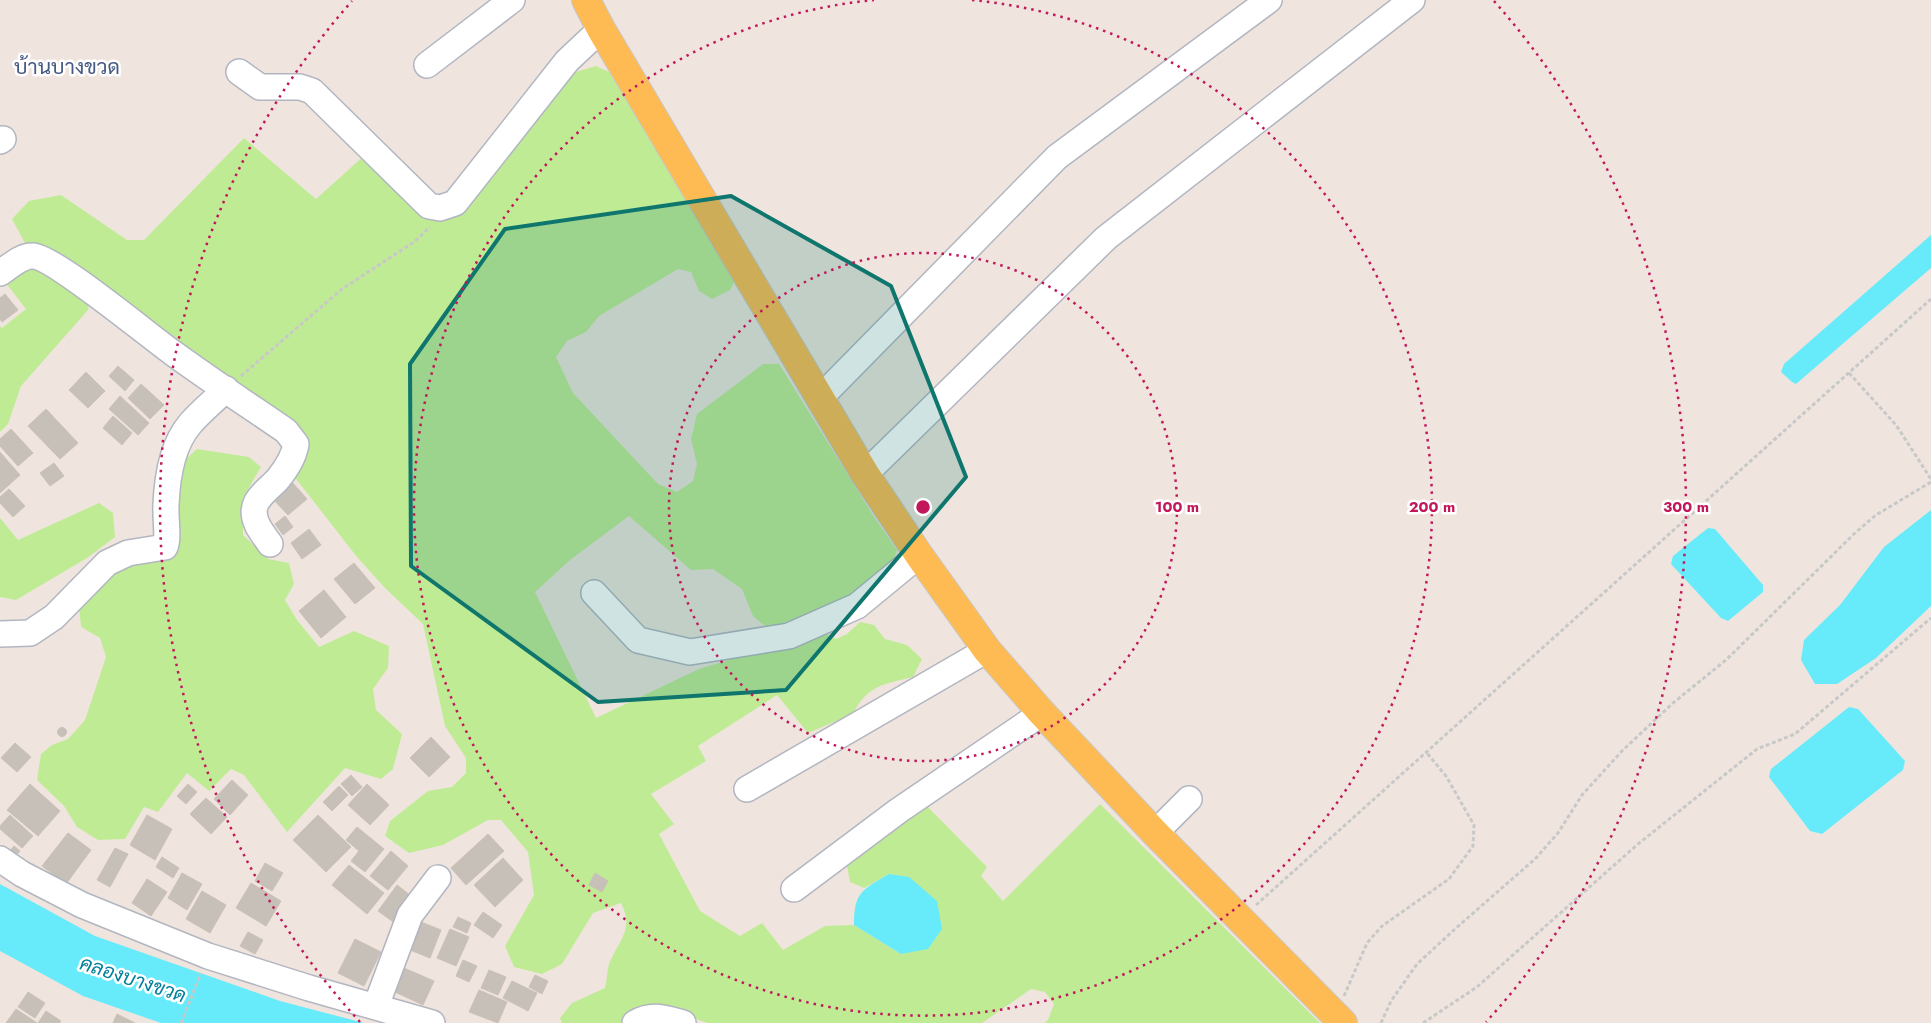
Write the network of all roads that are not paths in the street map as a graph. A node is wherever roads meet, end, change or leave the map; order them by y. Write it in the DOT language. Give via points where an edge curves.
graph roads {
  1 [pos="512,0"];
  2 [pos="586,0"];
  3 [pos="1269,0"];
  4 [pos="1412,0"];
  5 [pos="601,30"];
  6 [pos="427,65"];
  7 [pos="239,72"];
  8 [pos="0,273"];
  9 [pos="226,389"];
  10 [pos="820,398"];
  11 [pos="866,474"];
  12 [pos="270,544"];
  13 [pos="919,555"];
  14 [pos="594,593"];
  15 [pos="0,634"];
  16 [pos="987,650"];
  17 [pos="1042,713"];
  18 [pos="747,789"];
  19 [pos="1189,799"];
  20 [pos="1155,833"];
  21 [pos="0,859"];
  22 [pos="438,878"];
  23 [pos="794,889"];
  24 [pos="376,1006"];
  25 [pos="1339,1019"];
  26 [pos="432,1023"];
  27 [pos="635,1023"];
  28 [pos="683,1023"];
  1 -- 6 [label="street"];
  2 -- 5 [label="main road"];
  3 -- 10 [label="street" via="1056,157"];
  4 -- 11 [label="street" via="1106,238"];
  5 -- 7 [label="street" via="567,61 455,203 440,208 429,206 312,91 300,87 260,87"];
  5 -- 10 [label="main road"];
  8 -- 9 [label="street" via="24,258 40,257"];
  9 -- 12 [label="street" via="286,431 296,444 295,454 279,478 257,499 253,509 257,524"];
  9 -- 15 [label="street" via="189,425 175,450 166,499 165,547 128,552 107,563 54,617 30,633"];
  10 -- 11 [label="main road"];
  11 -- 13 [label="main road"];
  13 -- 14 [label="street" via="857,606 789,636 690,652 638,640"];
  13 -- 16 [label="main road"];
  16 -- 17 [label="main road"];
  16 -- 18 [label="street"];
  17 -- 20 [label="main road"];
  17 -- 23 [label="street" via="898,811"];
  19 -- 20 [label="street"];
  20 -- 25 [label="main road"];
  21 -- 24 [label="street" via="82,905 208,956"];
  22 -- 24 [label="street" via="410,915"];
  24 -- 26 [label="street"];
  27 -- 28 [label="street" via="654,1016"];
}
